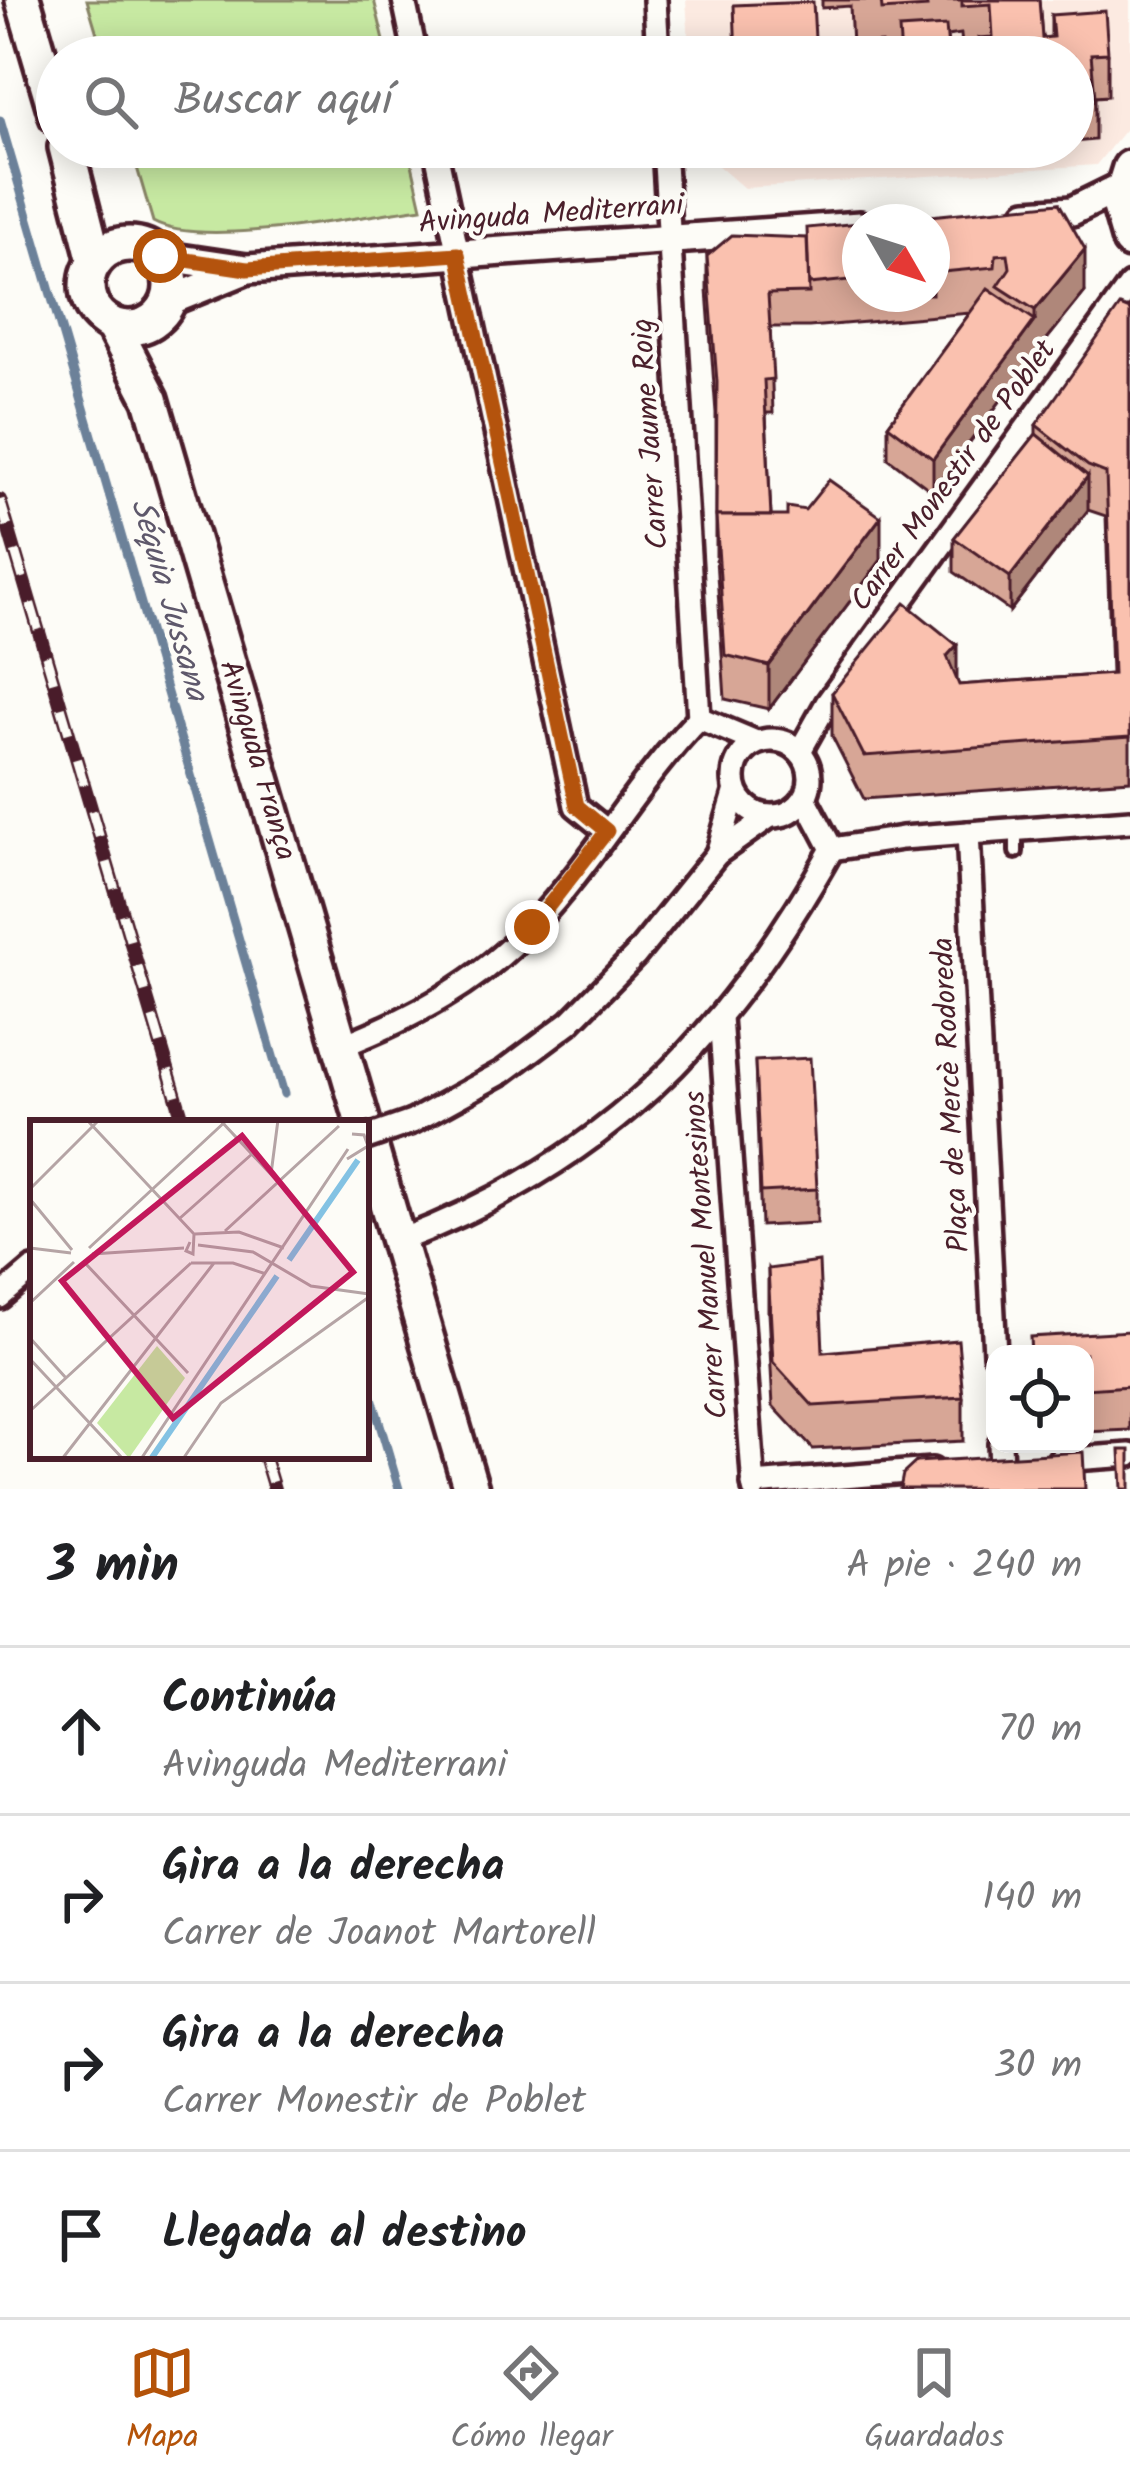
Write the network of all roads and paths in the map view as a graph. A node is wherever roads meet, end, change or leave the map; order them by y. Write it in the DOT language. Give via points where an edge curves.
graph roads {
  1 [pos="22,0"];
  2 [pos="404,0"];
  3 [pos="655,0"];
  4 [pos="412,36"];
  5 [pos="657,36"];
  6 [pos="36,46"];
  7 [pos="72,168"];
  8 [pos="77,168"];
  9 [pos="440,168"];
  10 [pos="665,168"];
  11 [pos="1126,178"];
  12 [pos="1072,211"];
  13 [pos="1005,216"];
  14 [pos="842,227"];
  15 [pos="1128,238"];
  16 [pos="670,239"];
  17 [pos="145,250"];
  18 [pos="458,254"];
  19 [pos="95,261"];
  20 [pos="247,269"];
  21 [pos="1130,285"];
  22 [pos="161,312"];
  23 [pos="113,326"];
  24 [pos="151,399"];
  25 [pos="699,718"];
  26 [pos="756,742"];
  27 [pos="790,745"];
  28 [pos="735,793"];
  29 [pos="805,798"];
  30 [pos="769,817"];
  31 [pos="1130,821"];
  32 [pos="607,831"];
  33 [pos="968,833"];
  34 [pos="832,849"];
  35 [pos="717,854"];
  36 [pos="720,1017"];
  37 [pos="341,1046"];
  38 [pos="362,1120"];
  39 [pos="369,1134"];
  40 [pos="369,1145"];
  41 [pos="398,1241"];
  42 [pos="30,1272"];
  43 [pos="0,1298"];
  44 [pos="995,1345"];
  45 [pos="1130,1455"];
  46 [pos="1000,1461"];
  47 [pos="821,1484"];
  48 [pos="753,1486"];
  49 [pos="471,1489"];
  1 -- 6 [label="main road"];
  2 -- 4 [label="street"];
  3 -- 5 [label="street"];
  7 -- 19 [label="main road"];
  8 -- 17 [label="main road"];
  9 -- 18 [label="street"];
  10 -- 16 [label="street, Carrer Jaume Roig"];
  11 -- 12 [label="street"];
  11 -- 15 [label="main road"];
  12 -- 13 [label="street"];
  12 -- 15 [label="street"];
  14 -- 16 [label="street, Avinguda Mediterrani"];
  16 -- 18 [label="street, Avinguda Mediterrani"];
  16 -- 25 [label="street, Carrer Jaume Roig"];
  17 -- 19 [label="main road" via="111,248"];
  17 -- 20 [label="street, Avinguda Mediterrani"];
  17 -- 22 [label="main road" via="171,278"];
  18 -- 20 [label="street, Avinguda Mediterrani"];
  18 -- 32 [label="street" via="577,806"];
  19 -- 23 [label="main road" via="86,285 93,310"];
  20 -- 22 [label="street, Avinguda Mediterrani"];
  21 -- 27 [label="street, Carrer Monestir de Poblet"];
  22 -- 23 [label="main road" via="134,329"];
  22 -- 24 [label="main road, Avinguda França"];
  23 -- 24 [label="main road, Avinguda França"];
  24 -- 37 [label="main road, Avinguda França"];
  25 -- 26 [label="street"];
  25 -- 32 [label="street"];
  26 -- 27 [label="street"];
  26 -- 28 [label="street" via="735,763"];
  27 -- 29 [label="street" via="811,774"];
  28 -- 30 [label="street"];
  28 -- 35 [label="street"];
  29 -- 30 [label="street"];
  29 -- 34 [label="street"];
  30 -- 35 [label="street"];
  31 -- 33 [label="street" via="1016,841"];
  32 -- 37 [label="street" via="532,927 487,968 413,1018"];
  33 -- 34 [label="street"];
  33 -- 44 [label="street, Plaça de Mercè Rodoreda"];
  34 -- 36 [label="street"];
  35 -- 39 [label="street, bridge" via="570,1022 503,1072 412,1122"];
  36 -- 41 [label="street" via="594,1141 500,1198"];
  36 -- 48 [label="street, Carrer Manuel Montesinos"];
  37 -- 38 [label="main road, Avinguda França"];
  40 -- 41 [label="main road"];
  41 -- 49 [label="main road"];
  42 -- 43 [label="street"];
  45 -- 46 [label="street"];
  46 -- 47 [label="street"];
  47 -- 48 [label="street"];
}
